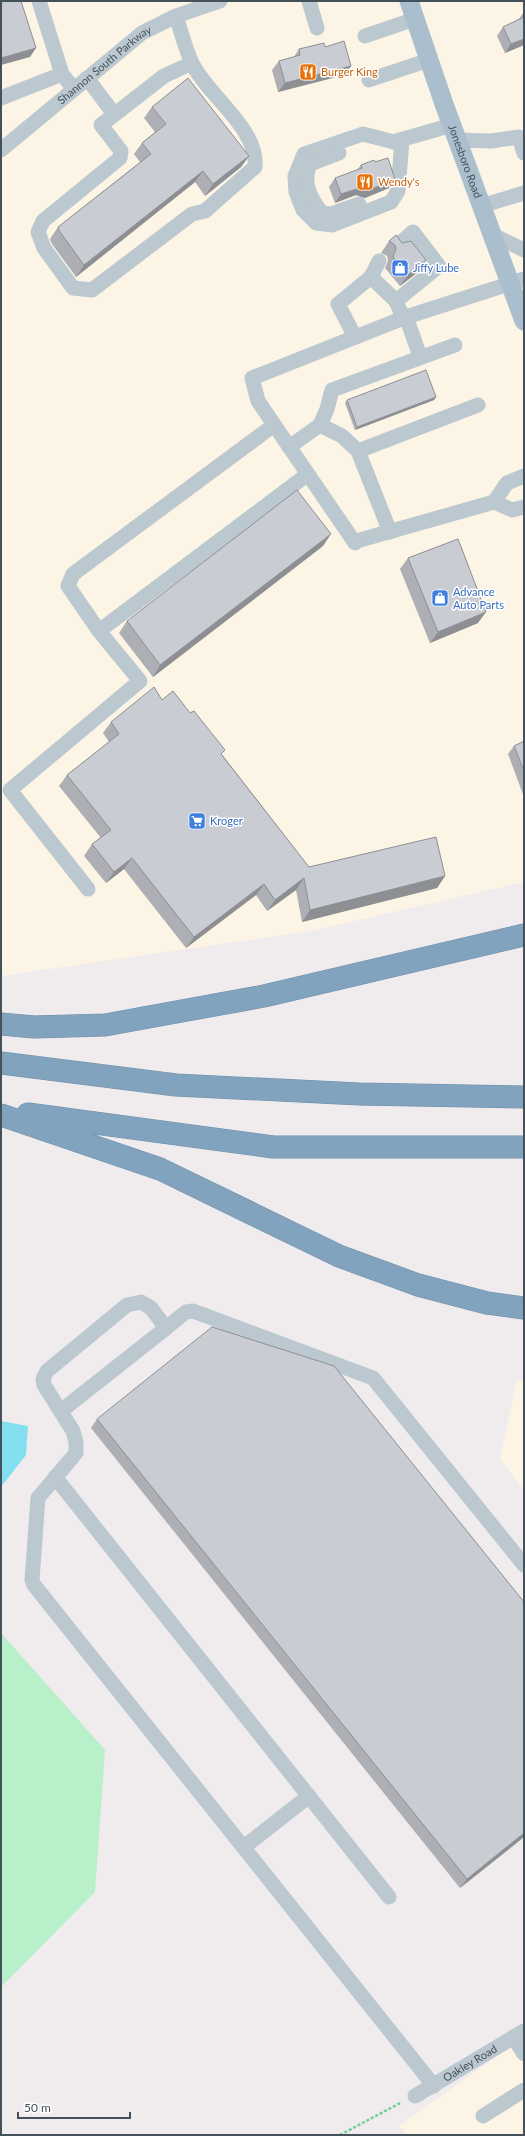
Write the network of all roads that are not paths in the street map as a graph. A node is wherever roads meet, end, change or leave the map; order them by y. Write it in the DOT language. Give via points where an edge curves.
graph roads {
  1 [pos="39,1"];
  2 [pos="218,1"];
  3 [pos="309,1"];
  4 [pos="409,1"];
  5 [pos="424,1"];
  6 [pos="176,16"];
  7 [pos="415,19"];
  8 [pos="317,28"];
  9 [pos="365,36"];
  10 [pos="429,60"];
  11 [pos="192,63"];
  12 [pos="62,74"];
  13 [pos="87,78"];
  14 [pos="369,80"];
  15 [pos="74,89"];
  16 [pos="1,98"];
  17 [pos="114,114"];
  18 [pos="455,132"];
  19 [pos="398,141"];
  20 [pos="1,150"];
  21 [pos="524,153"];
  22 [pos="398,191"];
  23 [pos="524,192"];
  24 [pos="481,206"];
  25 [pos="491,234"];
  26 [pos="397,246"];
  27 [pos="524,250"];
  28 [pos="379,261"];
  29 [pos="371,278"];
  30 [pos="517,282"];
  31 [pos="396,301"];
  32 [pos="404,317"];
  33 [pos="524,321"];
  34 [pos="355,337"];
  35 [pos="455,345"];
  36 [pos="420,356"];
  37 [pos="478,405"];
  38 [pos="274,425"];
  39 [pos="320,425"];
  40 [pos="289,447"];
  41 [pos="358,452"];
  42 [pos="308,474"];
  43 [pos="524,476"];
  44 [pos="494,502"];
  45 [pos="524,507"];
  46 [pos="390,532"];
  47 [pos="99,631"];
  48 [pos="88,889"];
  49 [pos="524,935"];
  50 [pos="1,1024"];
  51 [pos="1,1063"];
  52 [pos="524,1097"];
  53 [pos="1,1110"];
  54 [pos="1,1115"];
  55 [pos="524,1147"];
  56 [pos="524,1308"];
  57 [pos="166,1328"];
  58 [pos="61,1411"];
  59 [pos="55,1477"];
  60 [pos="524,1565"];
  61 [pos="309,1796"];
  62 [pos="244,1847"];
  63 [pos="389,1897"];
  64 [pos="519,2034"];
  65 [pos="524,2054"];
  66 [pos="434,2086"];
  67 [pos="524,2090"];
  68 [pos="415,2096"];
  69 [pos="483,2116"];
  1 -- 12 [label="street"];
  2 -- 6 [label="street, Shannon South Parkway"];
  3 -- 8 [label="street"];
  4 -- 7 [label="main road, Jonesboro Road"];
  5 -- 7 [label="main road"];
  6 -- 11 [label="street"];
  6 -- 13 [label="street, Shannon South Parkway" via="142,33"];
  7 -- 9 [label="street"];
  7 -- 10 [label="main road, Jonesboro Road"];
  10 -- 14 [label="street"];
  10 -- 18 [label="main road, Jonesboro Road"];
  11 -- 17 [label="street" via="164,76 132,103"];
  11 -- 17 [label="street" via="247,135 256,156 255,167 205,212 192,214 92,290 73,288 44,248 38,232 43,221 120,158 121,151 101,125"];
  12 -- 15 [label="street"];
  12 -- 16 [label="street"];
  13 -- 15 [label="street, Shannon South Parkway"];
  13 -- 17 [label="street"];
  15 -- 20 [label="street, Shannon South Parkway"];
  18 -- 19 [label="street"];
  18 -- 21 [label="street" via="491,141 519,137"];
  18 -- 24 [label="main road, Jonesboro Road"];
  19 -- 22 [label="street"];
  19 -- 22 [label="street" via="373,141 310,164 306,174 307,186 314,203 322,213 331,214"];
  19 -- 22 [label="street" via="363,134 304,154 295,176 296,192 303,210 316,223 332,225 392,202"];
  23 -- 24 [label="street"];
  24 -- 25 [label="main road, Jonesboro Road"];
  25 -- 27 [label="street"];
  25 -- 30 [label="main road, Jonesboro Road"];
  26 -- 31 [label="street" via="413,232 439,266"];
  28 -- 29 [label="street"];
  29 -- 31 [label="street"];
  29 -- 34 [label="street" via="338,304"];
  30 -- 32 [label="street"];
  30 -- 33 [label="main road, Jonesboro Road"];
  31 -- 32 [label="street"];
  32 -- 34 [label="street"];
  32 -- 36 [label="street"];
  34 -- 38 [label="street" via="252,378 258,401"];
  35 -- 36 [label="street"];
  36 -- 39 [label="street" via="332,390"];
  37 -- 41 [label="street"];
  38 -- 40 [label="street"];
  38 -- 47 [label="street" via="73,574 68,586"];
  39 -- 40 [label="street"];
  39 -- 41 [label="street" via="342,436"];
  40 -- 42 [label="street"];
  41 -- 46 [label="street"];
  42 -- 46 [label="street" via="357,542"];
  42 -- 47 [label="street"];
  43 -- 44 [label="street" via="507,483"];
  44 -- 45 [label="street" via="512,510"];
  44 -- 46 [label="street"];
  47 -- 48 [label="street" via="140,681 10,790"];
  49 -- 50 [label="highway" via="264,996 105,1025 34,1027"];
  51 -- 52 [label="highway" via="176,1085 359,1094"];
  53 -- 55 [label="highway" via="273,1147"];
  54 -- 56 [label="highway" via="160,1169 339,1256 418,1285 487,1303"];
  57 -- 58 [label="street"];
  57 -- 58 [label="street" via="151,1308 141,1302 127,1305 47,1371 44,1385"];
  57 -- 60 [label="street" via="186,1312 194,1311 372,1378"];
  58 -- 59 [label="street" via="73,1430 76,1453"];
  59 -- 61 [label="street"];
  59 -- 62 [label="street" via="38,1498 32,1580 34,1585"];
  61 -- 62 [label="street"];
  61 -- 63 [label="street"];
  62 -- 66 [label="street"];
  64 -- 65 [label="street"];
  64 -- 66 [label="street, Oakley Road"];
  66 -- 68 [label="street, Oakley Road"];
  67 -- 69 [label="street"];
}
